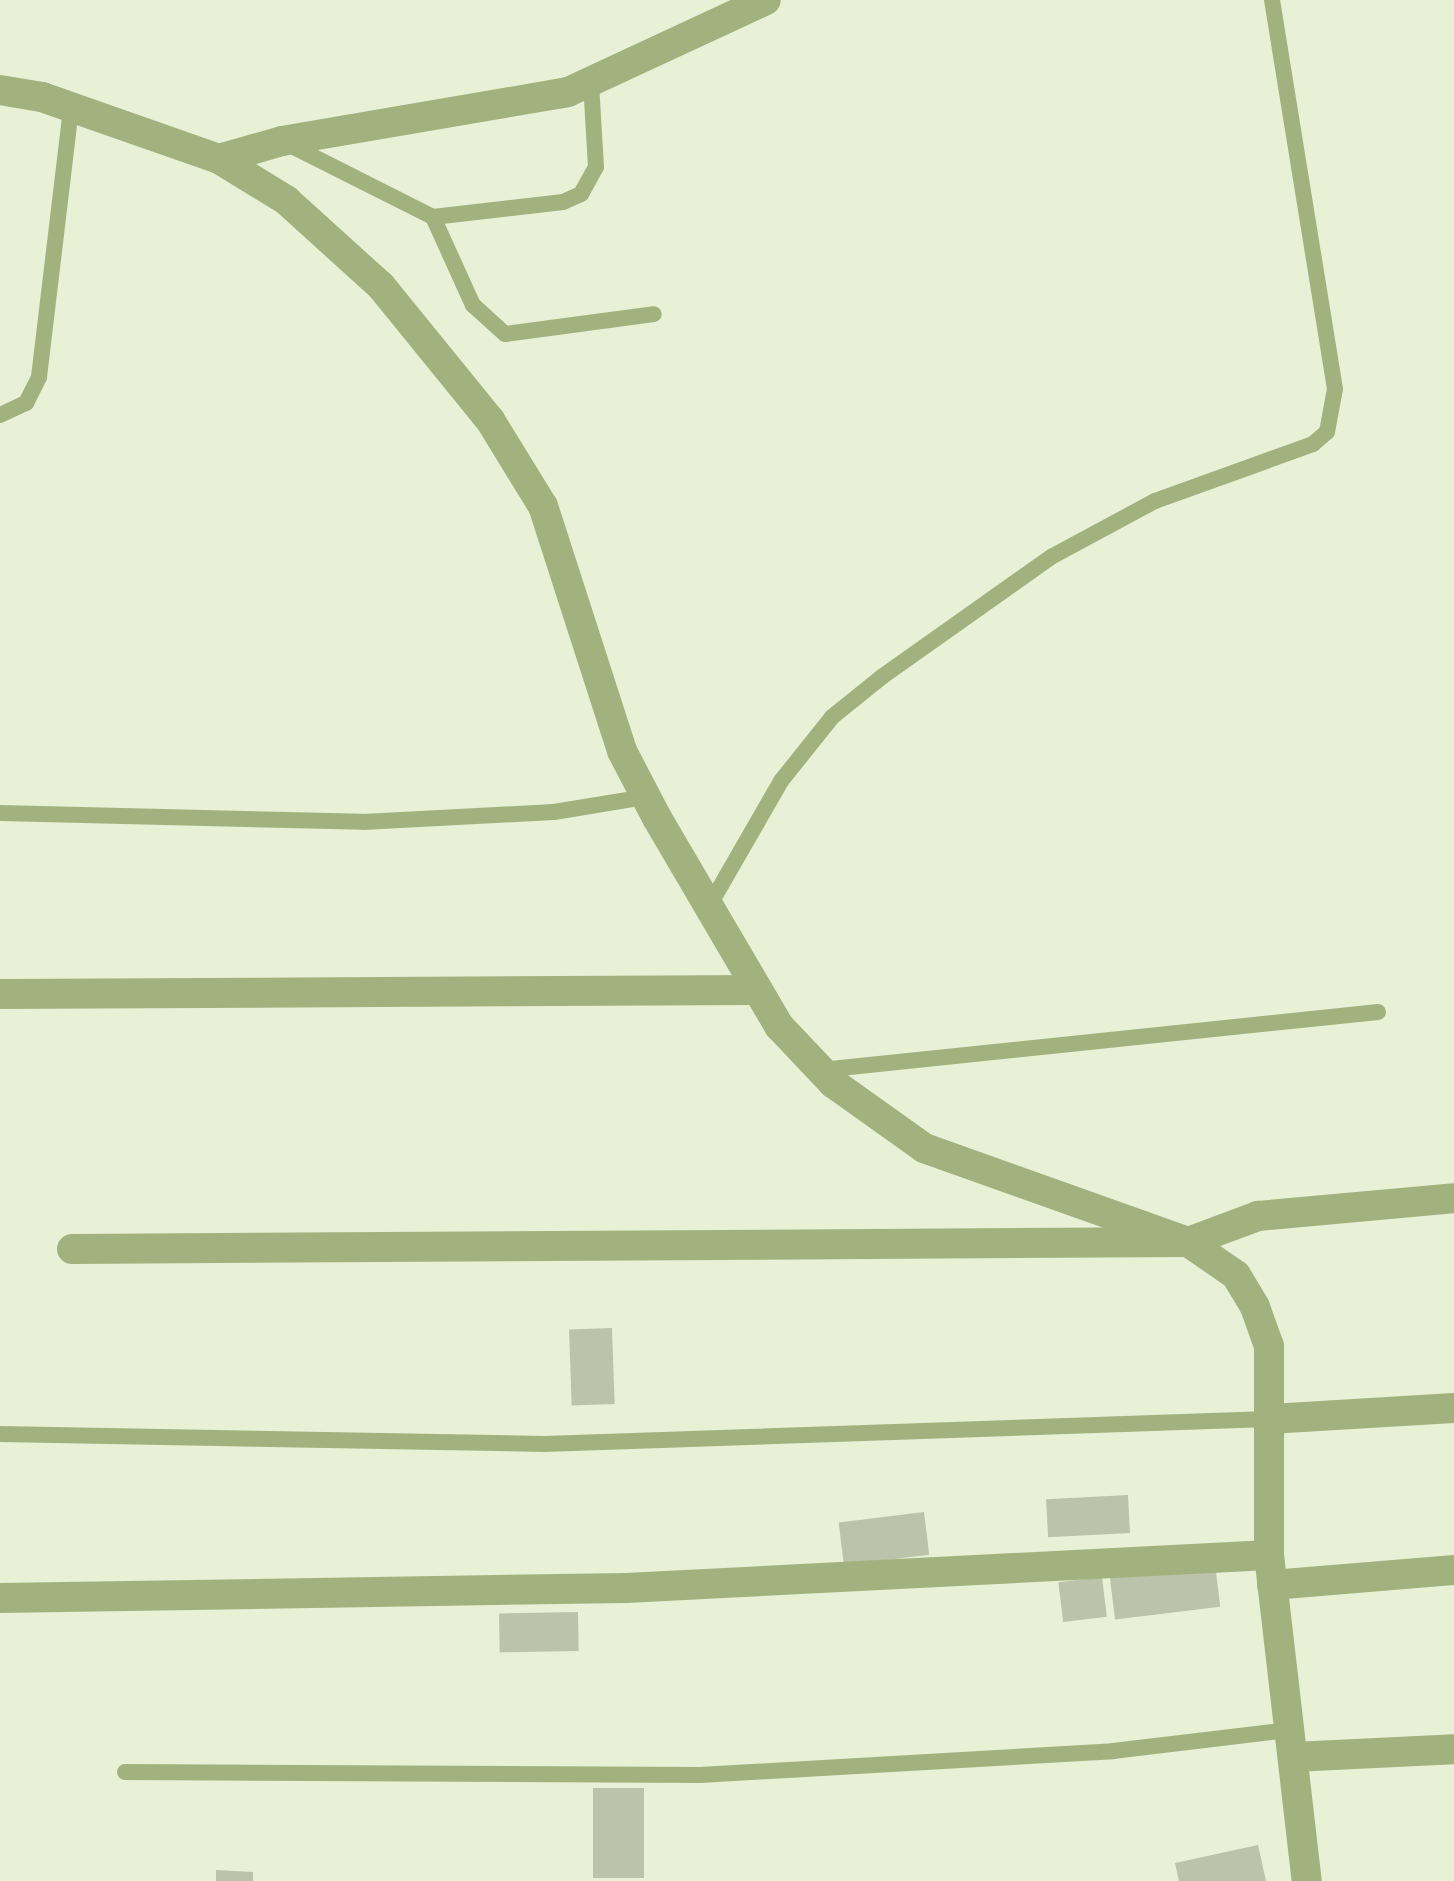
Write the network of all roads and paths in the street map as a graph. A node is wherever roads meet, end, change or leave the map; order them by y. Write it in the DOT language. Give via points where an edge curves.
graph roads {
  1 [pos="766,0"];
  2 [pos="1272,0"];
  3 [pos="591,82"];
  4 [pos="0,90"];
  5 [pos="71,108"];
  6 [pos="282,141"];
  7 [pos="219,159"];
  8 [pos="433,217"];
  9 [pos="654,314"];
  10 [pos="0,415"];
  11 [pos="646,797"];
  12 [pos="0,813"];
  13 [pos="708,908"];
  14 [pos="757,990"];
  15 [pos="0,994"];
  16 [pos="1378,1012"];
  17 [pos="821,1070"];
  18 [pos="1454,1198"];
  19 [pos="1188,1242"];
  20 [pos="72,1249"];
  21 [pos="1454,1408"];
  22 [pos="1269,1419"];
  23 [pos="0,1434"];
  24 [pos="1269,1555"];
  25 [pos="1454,1570"];
  26 [pos="1272,1585"];
  27 [pos="0,1598"];
  28 [pos="1291,1744"];
  29 [pos="1454,1749"];
  30 [pos="125,1772"];
  31 [pos="1307,1881"];
  1 -- 3 [label="street"];
  2 -- 13 [label="lane" via="1335,389 1327,432 1313,444 1155,501 1051,557 883,676 832,717 781,781"];
  3 -- 6 [label="street" via="568,92"];
  3 -- 8 [label="lane" via="596,167 581,194 563,202"];
  4 -- 5 [label="street"];
  5 -- 7 [label="street"];
  5 -- 10 [label="lane" via="39,377 26,403"];
  6 -- 7 [label="street"];
  6 -- 8 [label="lane"];
  7 -- 11 [label="street" via="286,200 381,286 490,420 543,506 622,751"];
  8 -- 9 [label="lane" via="473,305 505,334"];
  11 -- 12 [label="lane" via="554,812 363,822"];
  11 -- 13 [label="street"];
  13 -- 14 [label="street"];
  14 -- 15 [label="street"];
  14 -- 17 [label="street" via="779,1026"];
  16 -- 17 [label="lane"];
  17 -- 19 [label="street" via="924,1148"];
  18 -- 19 [label="street" via="1258,1216"];
  19 -- 20 [label="street"];
  19 -- 22 [label="street" via="1236,1275 1255,1307 1269,1346"];
  21 -- 22 [label="street"];
  22 -- 23 [label="lane" via="544,1444"];
  22 -- 24 [label="street"];
  24 -- 26 [label="street"];
  24 -- 27 [label="street" via="626,1588"];
  25 -- 26 [label="street"];
  26 -- 28 [label="street"];
  28 -- 29 [label="street"];
  28 -- 30 [label="lane" via="700,1775"];
  28 -- 31 [label="street"];
}
